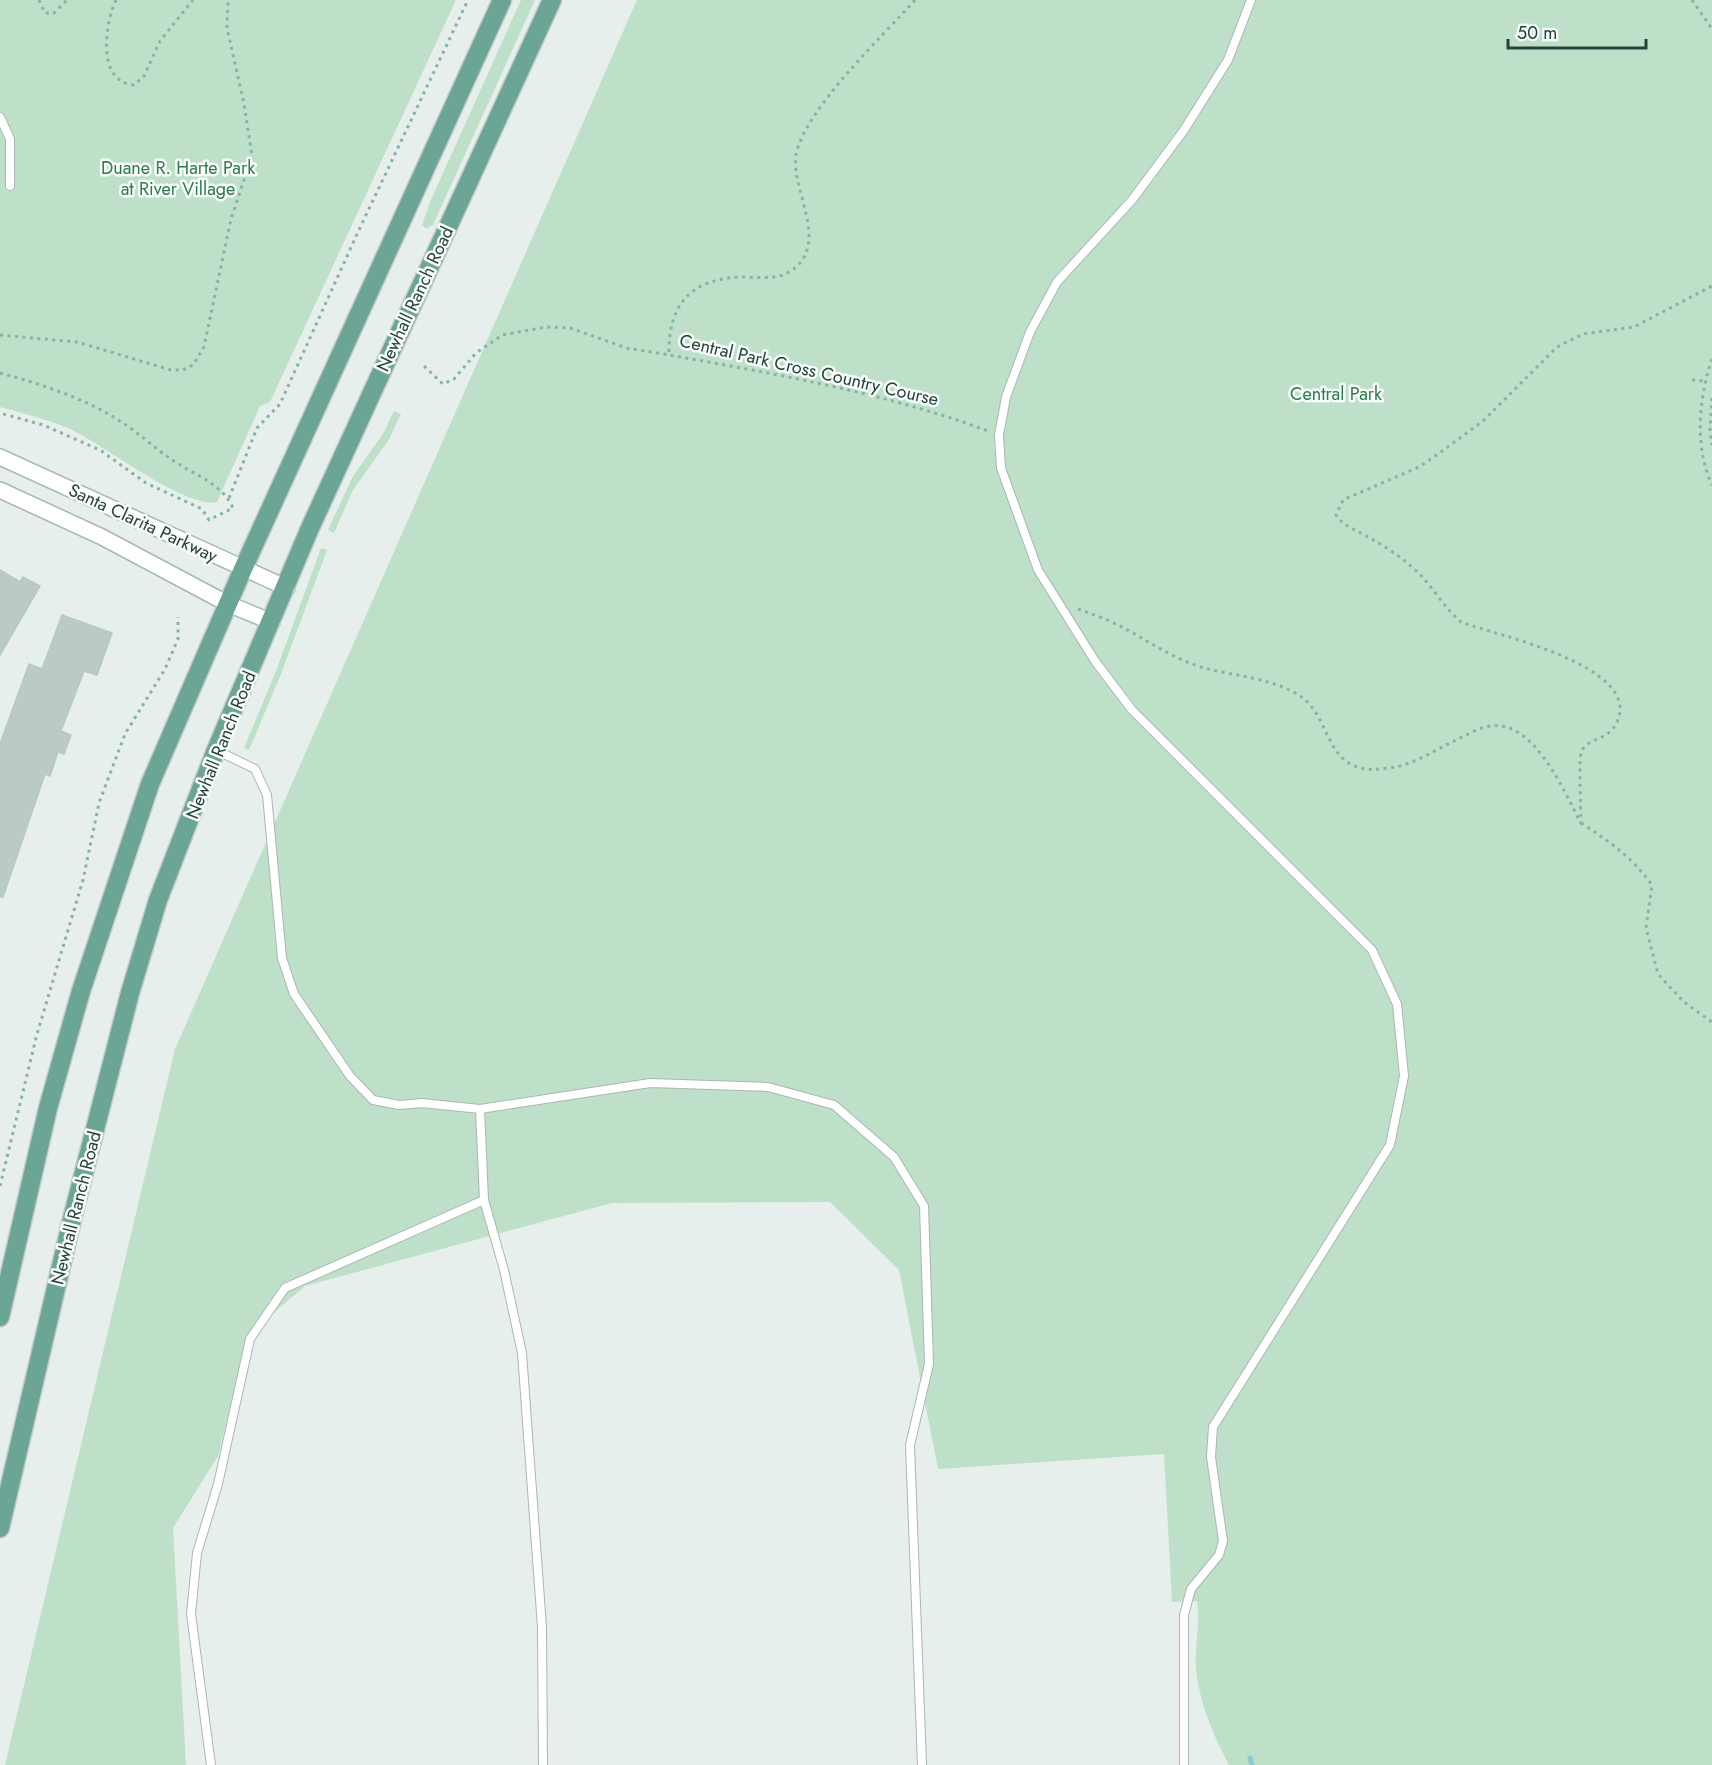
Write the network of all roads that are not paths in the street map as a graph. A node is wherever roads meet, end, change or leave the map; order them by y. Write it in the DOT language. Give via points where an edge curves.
graph roads {
  1 [pos="502,0"];
  2 [pos="552,0"];
  3 [pos="1251,0"];
  4 [pos="0,117"];
  5 [pos="10,186"];
  6 [pos="0,457"];
  7 [pos="0,490"];
  8 [pos="243,569"];
  9 [pos="286,588"];
  10 [pos="228,604"];
  11 [pos="272,622"];
  12 [pos="216,750"];
  13 [pos="480,1109"];
  14 [pos="484,1200"];
  15 [pos="0,1317"];
  16 [pos="0,1528"];
  17 [pos="211,1765"];
  18 [pos="543,1765"];
  19 [pos="921,1765"];
  20 [pos="1184,1765"];
  1 -- 8 [label="main road"];
  2 -- 9 [label="main road, Newhall Ranch Road"];
  3 -- 20 [label="lane" via="1228,60 1184,130 1132,200 1057,282 1030,332 1006,397 999,435 1001,468 1038,570 1095,661 1132,710 1372,950 1397,1004 1404,1076 1390,1145 1213,1427 1211,1457 1223,1541 1219,1556 1191,1589 1184,1615"];
  4 -- 5 [label="lane" via="10,139"];
  6 -- 8 [label="street, Santa Clarita Parkway"];
  7 -- 10 [label="street, Santa Clarita Parkway" via="112,542"];
  8 -- 9 [label="street, Santa Clarita Parkway"];
  8 -- 10 [label="main road"];
  9 -- 11 [label="main road, Newhall Ranch Road"];
  10 -- 11 [label="street, Santa Clarita Parkway"];
  10 -- 15 [label="main road" via="150,784 81,991 48,1108"];
  11 -- 12 [label="main road, Newhall Ranch Road"];
  12 -- 13 [label="lane" via="255,769 267,795 282,958 294,994 350,1076 373,1100"];
  12 -- 16 [label="main road, Newhall Ranch Road" via="158,900 130,993"];
  13 -- 14 [label="lane"];
  13 -- 19 [label="lane" via="650,1083 768,1087 834,1105 894,1157 924,1206 929,1364 910,1445"];
  14 -- 17 [label="lane" via="285,1288 250,1339 218,1484 197,1553 191,1614"];
  14 -- 18 [label="lane" via="522,1353 542,1627"];
}
